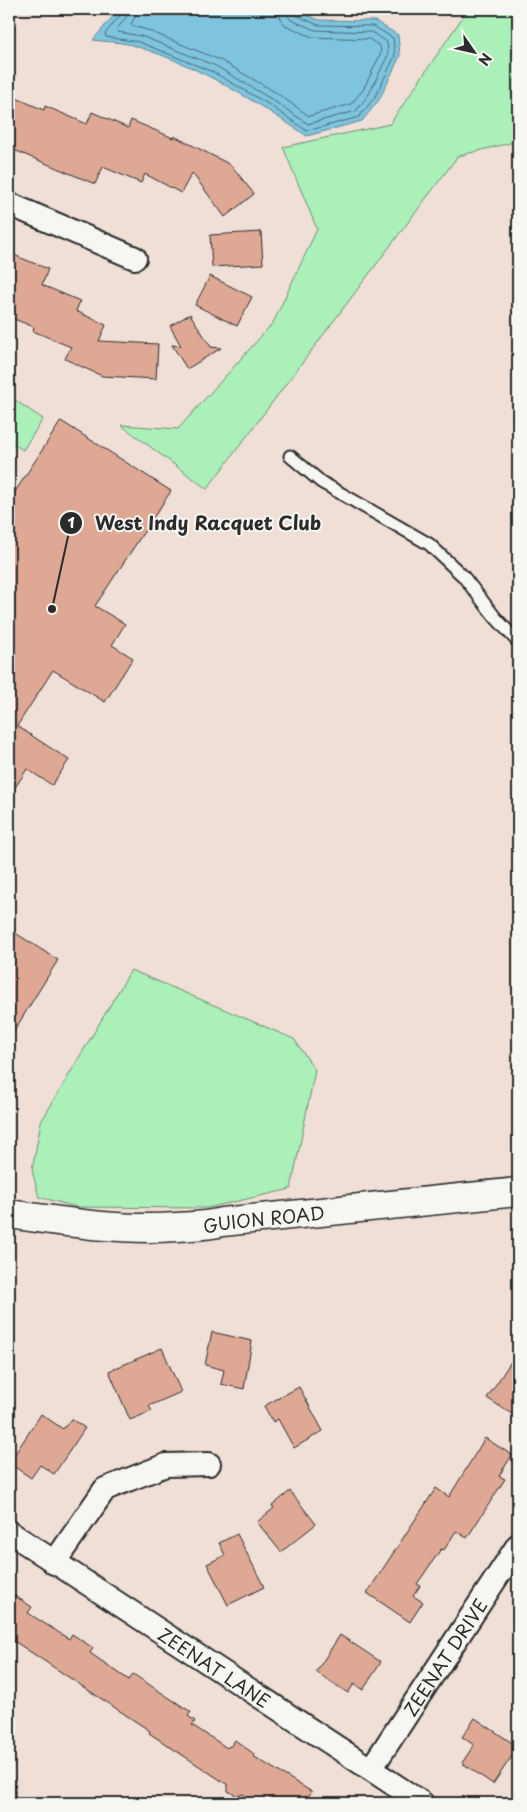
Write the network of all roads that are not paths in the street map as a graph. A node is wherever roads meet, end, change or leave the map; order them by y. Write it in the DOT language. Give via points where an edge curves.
graph roads {
  1 [pos="9,204"];
  2 [pos="135,258"];
  3 [pos="290,456"];
  4 [pos="518,642"];
  5 [pos="518,1192"];
  6 [pos="9,1214"];
  7 [pos="209,1464"];
  8 [pos="9,1532"];
  9 [pos="518,1545"];
  10 [pos="54,1562"];
  11 [pos="371,1769"];
  12 [pos="422,1803"];
  1 -- 2 [label="street"];
  3 -- 4 [label="lane" via="321,482 429,544 463,576"];
  5 -- 6 [label="street, GUION ROAD" via="159,1228 106,1227"];
  7 -- 10 [label="street" via="166,1465 105,1489"];
  8 -- 10 [label="street, ZEENAT LANE"];
  9 -- 11 [label="street, ZEENAT DRIVE"];
  10 -- 11 [label="street, ZEENAT LANE"];
  11 -- 12 [label="street, ZEENAT LANE"];
}
